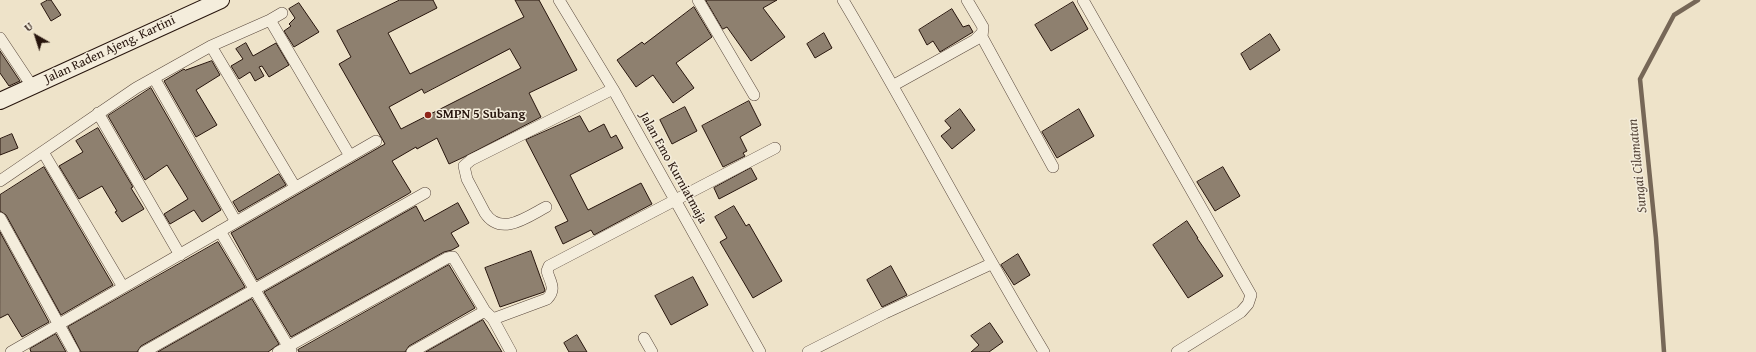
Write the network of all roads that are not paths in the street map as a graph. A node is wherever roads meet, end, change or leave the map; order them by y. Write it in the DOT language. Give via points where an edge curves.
graph roads {
  1 [pos="221,0"];
  2 [pos="559,0"];
  3 [pos="698,0"];
  4 [pos="844,0"];
  5 [pos="967,0"];
  6 [pos="1083,0"];
  7 [pos="282,13"];
  8 [pos="270,20"];
  9 [pos="982,37"];
  10 [pos="0,38"];
  11 [pos="211,46"];
  12 [pos="154,78"];
  13 [pos="894,85"];
  14 [pos="32,86"];
  15 [pos="613,89"];
  16 [pos="754,95"];
  17 [pos="1,97"];
  18 [pos="98,113"];
  19 [pos="376,141"];
  20 [pos="774,148"];
  21 [pos="43,152"];
  22 [pos="350,156"];
  23 [pos="1053,167"];
  24 [pos="0,181"];
  25 [pos="295,188"];
  26 [pos="425,193"];
  27 [pos="675,201"];
  28 [pos="546,207"];
  29 [pos="0,218"];
  30 [pos="236,222"];
  31 [pos="220,231"];
  32 [pos="180,255"];
  33 [pos="991,264"];
  34 [pos="123,287"];
  35 [pos="255,290"];
  36 [pos="485,311"];
  37 [pos="493,319"];
  38 [pos="58,325"];
  39 [pos="644,338"];
  40 [pos="290,349"];
  41 [pos="11,352"];
  42 [pos="74,352"];
  43 [pos="144,352"];
  44 [pos="278,352"];
  45 [pos="412,352"];
  46 [pos="511,352"];
  47 [pos="652,352"];
  48 [pos="760,352"];
  49 [pos="808,352"];
  50 [pos="1044,352"];
  51 [pos="1176,352"];
  1 -- 14 [label="main road, Jalan Raden Ajeng. Kartini"];
  2 -- 15 [label="street, Jalan Emo Kurniatmaja"];
  3 -- 16 [label="street"];
  4 -- 13 [label="street"];
  5 -- 9 [label="street" via="983,27"];
  6 -- 51 [label="street" via="1251,295 1241,312"];
  7 -- 8 [label="street"];
  8 -- 11 [label="street"];
  8 -- 22 [label="street"];
  9 -- 13 [label="street" via="981,34 975,40"];
  9 -- 23 [label="street"];
  10 -- 14 [label="street"];
  11 -- 12 [label="street"];
  11 -- 25 [label="street"];
  12 -- 18 [label="street"];
  12 -- 30 [label="street"];
  13 -- 33 [label="street"];
  14 -- 17 [label="main road, Jalan Raden Ajeng. Kartini"];
  15 -- 27 [label="street, Jalan Emo Kurniatmaja"];
  15 -- 28 [label="street" via="471,160 464,166 467,179 485,213 496,223 512,225"];
  18 -- 21 [label="street"];
  18 -- 32 [label="street"];
  19 -- 22 [label="street"];
  20 -- 27 [label="street"];
  21 -- 24 [label="street"];
  21 -- 34 [label="street"];
  22 -- 25 [label="street"];
  25 -- 30 [label="street"];
  26 -- 35 [label="street"];
  27 -- 37 [label="street" via="549,266 547,271 553,285 547,299"];
  27 -- 48 [label="street, Jalan Emo Kurniatmaja"];
  29 -- 38 [label="street"];
  30 -- 31 [label="street"];
  31 -- 32 [label="street"];
  31 -- 35 [label="street"];
  32 -- 34 [label="street"];
  33 -- 49 [label="street"];
  33 -- 50 [label="street"];
  34 -- 38 [label="street"];
  35 -- 40 [label="street"];
  35 -- 43 [label="street"];
  36 -- 37 [label="street"];
  36 -- 40 [label="street" via="453,257 447,258"];
  36 -- 45 [label="street"];
  37 -- 46 [label="street"];
  38 -- 41 [label="street"];
  38 -- 42 [label="street"];
  39 -- 47 [label="street"];
  40 -- 44 [label="street"];
}
